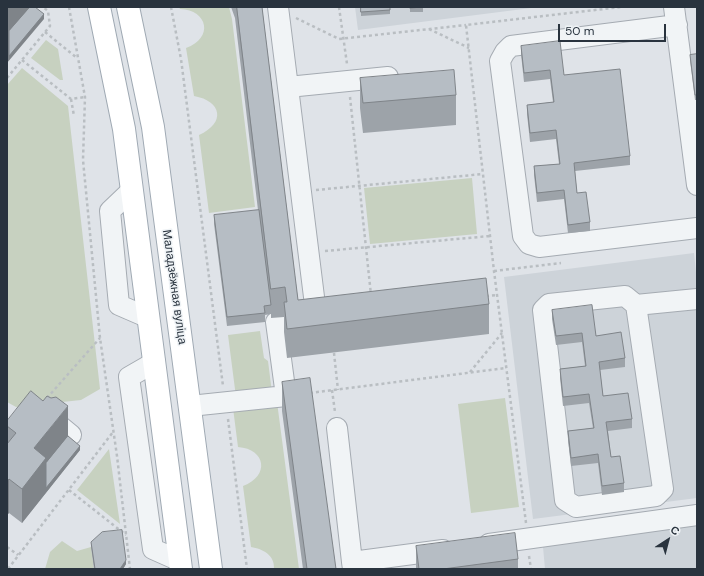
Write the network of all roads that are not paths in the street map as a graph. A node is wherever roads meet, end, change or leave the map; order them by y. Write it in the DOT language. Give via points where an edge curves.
graph roads {
  1 [pos="99,7"];
  2 [pos="128,7"];
  3 [pos="278,8"];
  4 [pos="676,16"];
  5 [pos="409,75"];
  6 [pos="288,87"];
  7 [pos="695,148"];
  8 [pos="697,185"];
  9 [pos="697,228"];
  10 [pos="697,299"];
  11 [pos="636,305"];
  12 [pos="344,310"];
  13 [pos="276,322"];
  14 [pos="190,406"];
  15 [pos="337,428"];
  16 [pos="71,435"];
  17 [pos="7,444"];
  18 [pos="697,515"];
  19 [pos="180,565"];
  20 [pos="353,566"];
  21 [pos="212,569"];
  1 -- 19 [label="main road" via="124,129"];
  2 -- 14 [label="main road, Маладзёжная вуліца" via="153,127"];
  3 -- 6 [label="lane"];
  4 -- 7 [label="lane"];
  4 -- 9 [label="lane" via="633,31 511,46 500,61 522,236 529,244 539,247"];
  5 -- 6 [label="lane"];
  6 -- 12 [label="lane" via="316,313"];
  7 -- 8 [label="lane"];
  10 -- 11 [label="lane"];
  11 -- 11 [label="lane" via="625,296 549,304 543,310 565,500 576,507 656,496 663,489"];
  13 -- 14 [label="lane" via="286,396"];
  14 -- 21 [label="main road, Маладзёжная вуліца"];
  15 -- 20 [label="lane"];
  16 -- 17 [label="lane" via="48,416 28,419"];
  18 -- 20 [label="lane" via="467,547"];
}
